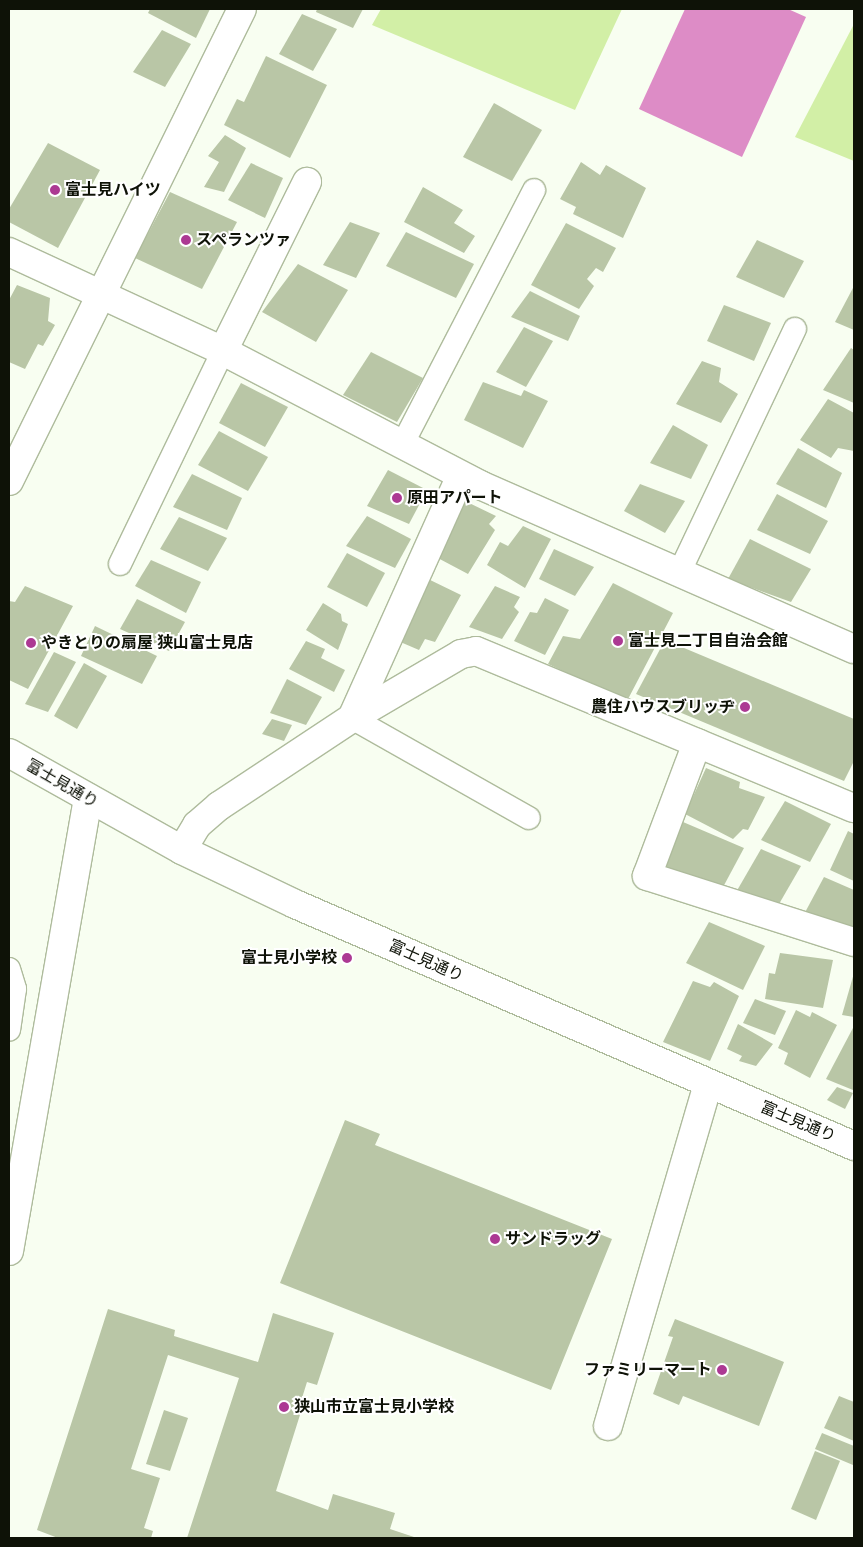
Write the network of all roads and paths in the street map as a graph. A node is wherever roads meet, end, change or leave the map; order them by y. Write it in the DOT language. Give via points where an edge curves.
graph roads {
  1 [pos="242,9"];
  2 [pos="307,182"];
  3 [pos="534,190"];
  4 [pos="9,252"];
  5 [pos="102,295"];
  6 [pos="796,329"];
  7 [pos="223,352"];
  8 [pos="402,445"];
  9 [pos="461,476"];
  10 [pos="9,481"];
  11 [pos="120,564"];
  12 [pos="680,571"];
  13 [pos="854,649"];
  14 [pos="352,718"];
  15 [pos="697,743"];
  16 [pos="9,754"];
  17 [pos="88,798"];
  18 [pos="854,808"];
  19 [pos="530,818"];
  20 [pos="182,850"];
  21 [pos="854,942"];
  22 [pos="9,970"];
  23 [pos="9,1030"];
  24 [pos="708,1085"];
  25 [pos="854,1146"];
  26 [pos="9,1251"];
  27 [pos="608,1426"];
  1 -- 5 [label="street"];
  2 -- 7 [label="street"];
  3 -- 8 [label="lane"];
  4 -- 5 [label="street"];
  5 -- 7 [label="street"];
  5 -- 10 [label="street"];
  6 -- 12 [label="lane"];
  7 -- 8 [label="street"];
  7 -- 11 [label="lane"];
  8 -- 9 [label="street"];
  9 -- 12 [label="street"];
  9 -- 14 [label="street"];
  12 -- 13 [label="street"];
  14 -- 15 [label="street" via="461,654 476,651"];
  14 -- 19 [label="lane"];
  14 -- 20 [label="street" via="219,806 197,825"];
  15 -- 18 [label="street"];
  15 -- 21 [label="street" via="648,876"];
  16 -- 17 [label="street, 富士見通り"];
  17 -- 20 [label="street, 富士見通り"];
  17 -- 26 [label="street"];
  20 -- 24 [label="street, 富士見通り" via="295,904"];
  22 -- 23 [label="lane" via="15,989"];
  24 -- 25 [label="street, 富士見通り"];
  24 -- 27 [label="street"];
}
